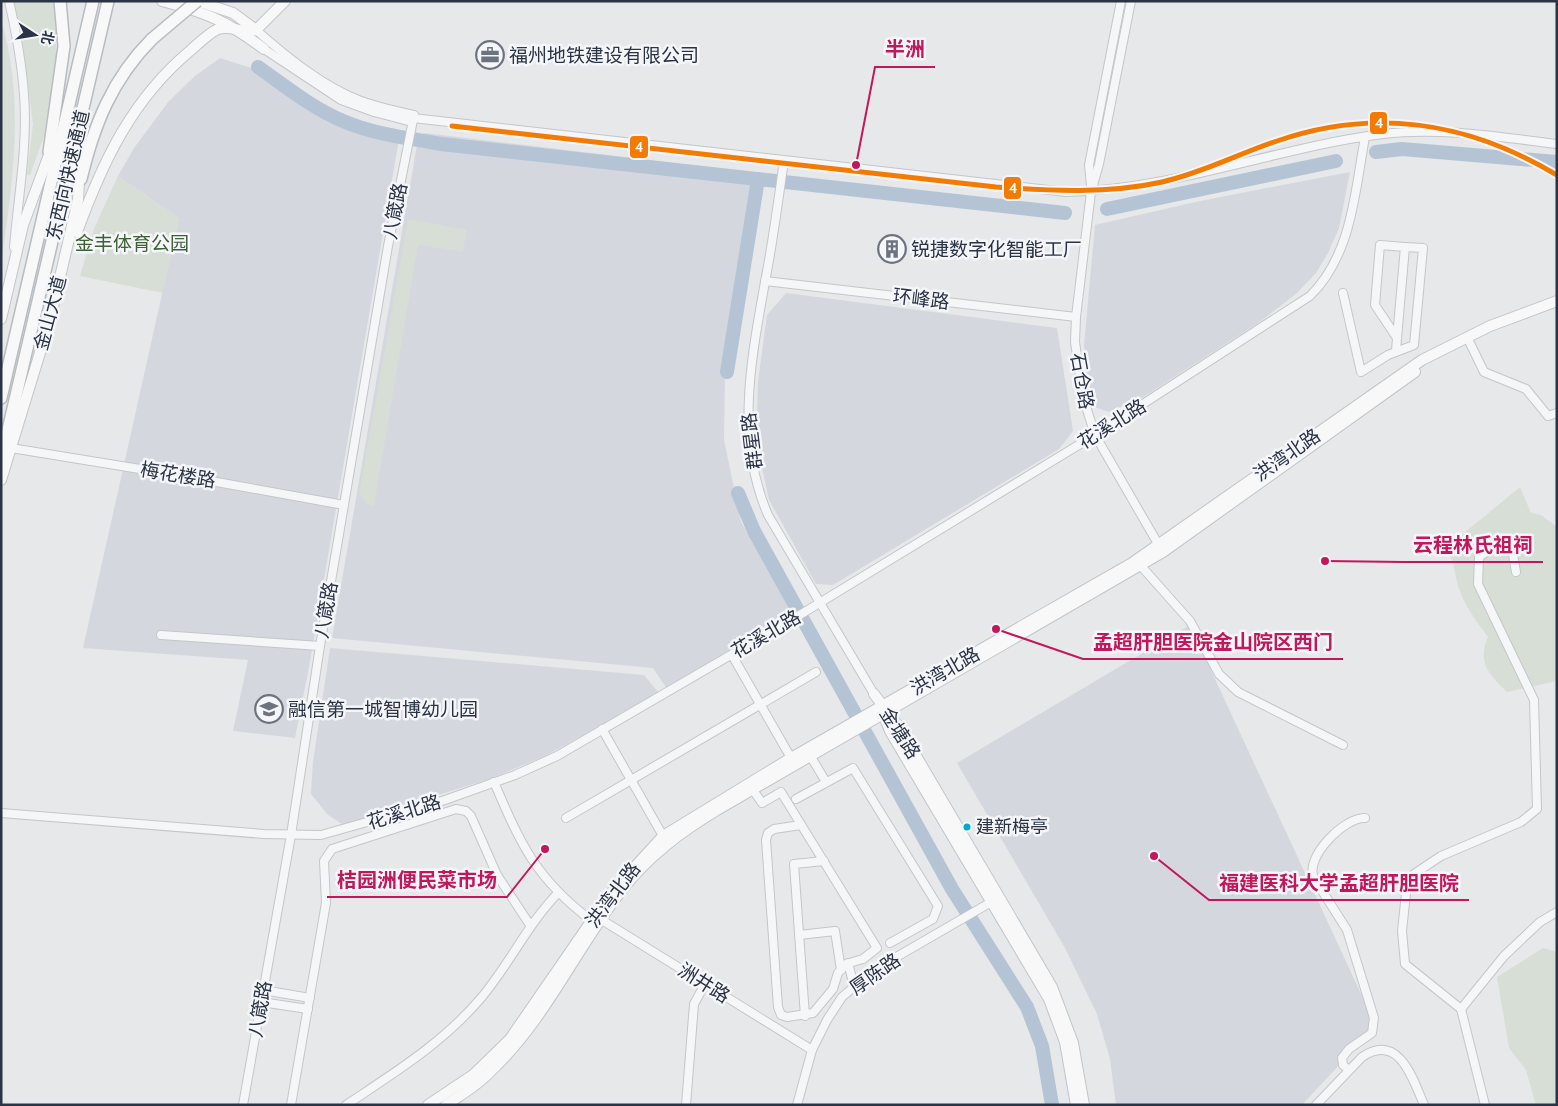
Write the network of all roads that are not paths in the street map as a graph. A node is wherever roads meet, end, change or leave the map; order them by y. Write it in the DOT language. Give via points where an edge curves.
graph roads {
  1 [pos="9,1"];
  2 [pos="60,1"];
  3 [pos="93,1"];
  4 [pos="108,1"];
  5 [pos="162,1"];
  6 [pos="197,1"];
  7 [pos="285,1"];
  8 [pos="1121,1"];
  9 [pos="1132,1"];
  10 [pos="236,28"];
  11 [pos="256,30"];
  12 [pos="264,49"];
  13 [pos="72,92"];
  14 [pos="87,95"];
  15 [pos="413,119"];
  16 [pos="1366,137"];
  17 [pos="1557,144"];
  18 [pos="49,152"];
  19 [pos="784,161"];
  20 [pos="81,179"];
  21 [pos="1091,192"];
  22 [pos="1405,247"];
  23 [pos="12,272"];
  24 [pos="61,275"];
  25 [pos="765,281"];
  26 [pos="1343,293"];
  27 [pos="1557,301"];
  28 [pos="1557,308"];
  29 [pos="1076,317"];
  30 [pos="1,319"];
  31 [pos="1397,338"];
  32 [pos="1468,340"];
  33 [pos="1396,352"];
  34 [pos="1,398"];
  35 [pos="1557,413"];
  36 [pos="1095,436"];
  37 [pos="11,448"];
  38 [pos="1,460"];
  39 [pos="1,480"];
  40 [pos="344,505"];
  41 [pos="1161,549"];
  42 [pos="1141,566"];
  43 [pos="1516,572"];
  44 [pos="821,602"];
  45 [pos="162,635"];
  46 [pos="320,646"];
  47 [pos="732,654"];
  48 [pos="816,672"];
  49 [pos="874,694"];
  50 [pos="760,704"];
  51 [pos="884,710"];
  52 [pos="860,724"];
  53 [pos="602,729"];
  54 [pos="1343,745"];
  55 [pos="811,757"];
  56 [pos="791,758"];
  57 [pos="632,780"];
  58 [pos="494,782"];
  59 [pos="826,782"];
  60 [pos="753,790"];
  61 [pos="796,799"];
  62 [pos="412,810"];
  63 [pos="1,813"];
  64 [pos="401,813"];
  65 [pos="566,818"];
  66 [pos="1364,818"];
  67 [pos="416,822"];
  68 [pos="405,825"];
  69 [pos="801,825"];
  70 [pos="291,835"];
  71 [pos="663,836"];
  72 [pos="824,861"];
  73 [pos="558,893"];
  74 [pos="993,902"];
  75 [pos="1557,912"];
  76 [pos="596,919"];
  77 [pos="530,925"];
  78 [pos="799,935"];
  79 [pos="890,943"];
  80 [pos="848,963"];
  81 [pos="840,970"];
  82 [pos="705,984"];
  83 [pos="854,986"];
  84 [pos="263,990"];
  85 [pos="310,998"];
  86 [pos="261,1002"];
  87 [pos="308,1009"];
  88 [pos="1461,1009"];
  89 [pos="805,1016"];
  90 [pos="812,1050"];
  91 [pos="1348,1070"];
  92 [pos="243,1105"];
  93 [pos="291,1105"];
  94 [pos="346,1105"];
  95 [pos="428,1105"];
  96 [pos="446,1105"];
  97 [pos="686,1105"];
  98 [pos="798,1105"];
  99 [pos="1076,1105"];
  100 [pos="1084,1105"];
  101 [pos="1316,1105"];
  102 [pos="1424,1105"];
  103 [pos="1485,1105"];
  1 -- 23 [label="street" via="24,96"];
  2 -- 18 [label="highway" via="64,46"];
  3 -- 13 [label="highway"];
  4 -- 14 [label="highway, 金山大道"];
  5 -- 10 [label="main road" via="206,14"];
  6 -- 11 [label="main road" via="233,13"];
  6 -- 20 [label="highway, bridge" via="152,39 124,71 111,92 90,142"];
  7 -- 11 [label="main road"];
  8 -- 21 [label="street, 石仓路" via="1089,164"];
  9 -- 21 [label="street, 石仓路"];
  10 -- 11 [label="main road"];
  10 -- 12 [label="main road"];
  10 -- 24 [label="main road" via="218,29 180,60 157,83 117,138 94,185"];
  11 -- 15 [label="street" via="300,65 354,98"];
  12 -- 15 [label="street" via="341,100 374,112"];
  13 -- 18 [label="main road"];
  13 -- 34 [label="highway, 东西向快速通道"];
  14 -- 20 [label="main road, 金山大道" via="82,118"];
  14 -- 38 [label="highway, 东西向快速通道"];
  15 -- 19 [label="street"];
  15 -- 40 [label="street, 八箴路"];
  16 -- 17 [label="street" via="1445,132"];
  16 -- 21 [label="street"];
  16 -- 36 [label="street, 花溪北路" via="1344,242 1336,261 1317,289"];
  18 -- 23 [label="main road" via="26,216"];
  19 -- 21 [label="street" via="1066,192"];
  19 -- 25 [label="street, 群星路"];
  20 -- 24 [label="main road, 金山大道"];
  21 -- 29 [label="street, 石仓路"];
  22 -- 31 [label="street"];
  22 -- 31 [label="street" via="1380,244 1374,298 1379,313"];
  22 -- 33 [label="street" via="1423,248 1414,345"];
  23 -- 30 [label="main road"];
  24 -- 37 [label="main road, 金山大道"];
  25 -- 29 [label="street, 环峰路"];
  25 -- 44 [label="street, 群星路" via="749,384 751,455 768,515"];
  26 -- 33 [label="street" via="1361,372"];
  27 -- 32 [label="main road, 洪湾北路"];
  28 -- 32 [label="main road, 洪湾北路"];
  29 -- 36 [label="street, 石仓路" via="1078,369 1084,403"];
  31 -- 33 [label="street"];
  32 -- 35 [label="street" via="1484,372 1526,389 1548,416"];
  32 -- 41 [label="main road, 洪湾北路" via="1403,373"];
  36 -- 41 [label="street, 石仓路"];
  36 -- 44 [label="street, 花溪北路"];
  37 -- 39 [label="main road, 金山大道"];
  37 -- 40 [label="street, 梅花楼路"];
  40 -- 46 [label="street, 八箴路"];
  41 -- 42 [label="main road, 洪湾北路"];
  41 -- 51 [label="main road, 洪湾北路"];
  42 -- 51 [label="main road, 洪湾北路"];
  42 -- 54 [label="street" via="1190,621 1224,681 1238,692"];
  43 -- 88 [label="street" via="1513,554 1499,544 1479,557 1478,584 1534,700 1537,809 1522,822 1441,856 1414,874 1406,884 1402,932 1405,964"];
  44 -- 47 [label="street, 花溪北路"];
  44 -- 49 [label="street, 群星路"];
  45 -- 46 [label="street"];
  46 -- 70 [label="street, 八箴路"];
  47 -- 50 [label="street"];
  47 -- 53 [label="street, 花溪北路"];
  48 -- 50 [label="street"];
  49 -- 51 [label="main road, 金塘路"];
  50 -- 56 [label="street"];
  50 -- 57 [label="street"];
  51 -- 52 [label="main road, 洪湾北路"];
  51 -- 74 [label="main road, 金塘路" via="890,731"];
  51 -- 100 [label="main road, 金塘路" via="1052,987 1073,1043"];
  52 -- 55 [label="main road, 洪湾北路"];
  52 -- 56 [label="main road, 洪湾北路"];
  53 -- 57 [label="street"];
  53 -- 58 [label="street, 花溪北路" via="557,756"];
  55 -- 59 [label="street"];
  55 -- 60 [label="main road, 洪湾北路"];
  56 -- 71 [label="main road, 洪湾北路"];
  57 -- 65 [label="street"];
  57 -- 71 [label="street"];
  58 -- 62 [label="street, 花溪北路"];
  58 -- 73 [label="street, 洲井路" via="522,845"];
  59 -- 61 [label="street"];
  59 -- 79 [label="street" via="853,768 938,903 933,919"];
  60 -- 69 [label="street" via="762,803 781,792"];
  60 -- 76 [label="main road, 洪湾北路" via="662,847"];
  62 -- 64 [label="street, 花溪北路"];
  62 -- 67 [label="street"];
  63 -- 70 [label="street, 花溪北路"];
  64 -- 68 [label="street"];
  64 -- 70 [label="street, 花溪北路" via="337,832"];
  66 -- 91 [label="street" via="1351,820 1322,847 1312,869 1314,878 1347,930 1374,1018 1372,1033 1342,1058"];
  67 -- 68 [label="street"];
  67 -- 77 [label="street" via="456,809 469,814 495,870"];
  68 -- 85 [label="street" via="339,845 327,854 324,866 326,903"];
  69 -- 72 [label="street"];
  69 -- 89 [label="street" via="771,831 766,840 779,1012 784,1017"];
  70 -- 84 [label="street, 八箴路"];
  71 -- 76 [label="main road, 洪湾北路" via="631,868"];
  72 -- 78 [label="street" via="794,864"];
  72 -- 80 [label="street" via="877,948 863,959"];
  73 -- 76 [label="street, 洲井路"];
  73 -- 77 [label="street"];
  74 -- 83 [label="street, 厚陈路" via="880,967"];
  74 -- 99 [label="main road, 金塘路" via="1053,1008 1065,1042"];
  75 -- 88 [label="street" via="1540,922 1504,956"];
  76 -- 82 [label="street, 洲井路"];
  76 -- 95 [label="main road, 洪湾北路" via="510,1039 473,1075"];
  76 -- 96 [label="main road, 洪湾北路" via="536,1018 512,1050 482,1080"];
  77 -- 94 [label="street" via="492,984 455,1026 416,1059"];
  78 -- 81 [label="street" via="835,930"];
  78 -- 89 [label="street"];
  80 -- 81 [label="street"];
  80 -- 83 [label="street"];
  81 -- 89 [label="street" via="833,989 816,1011"];
  82 -- 90 [label="street, 洲井路"];
  82 -- 97 [label="street" via="694,1004"];
  83 -- 90 [label="street, 厚陈路" via="834,1009"];
  84 -- 85 [label="street"];
  84 -- 86 [label="street, 八箴路"];
  85 -- 87 [label="street"];
  86 -- 87 [label="street"];
  86 -- 92 [label="street, 八箴路"];
  87 -- 93 [label="street"];
  88 -- 103 [label="street"];
  90 -- 98 [label="street, 厚陈路"];
  91 -- 101 [label="street"];
  91 -- 102 [label="street" via="1368,1052 1382,1050 1396,1055 1409,1070"];
}
